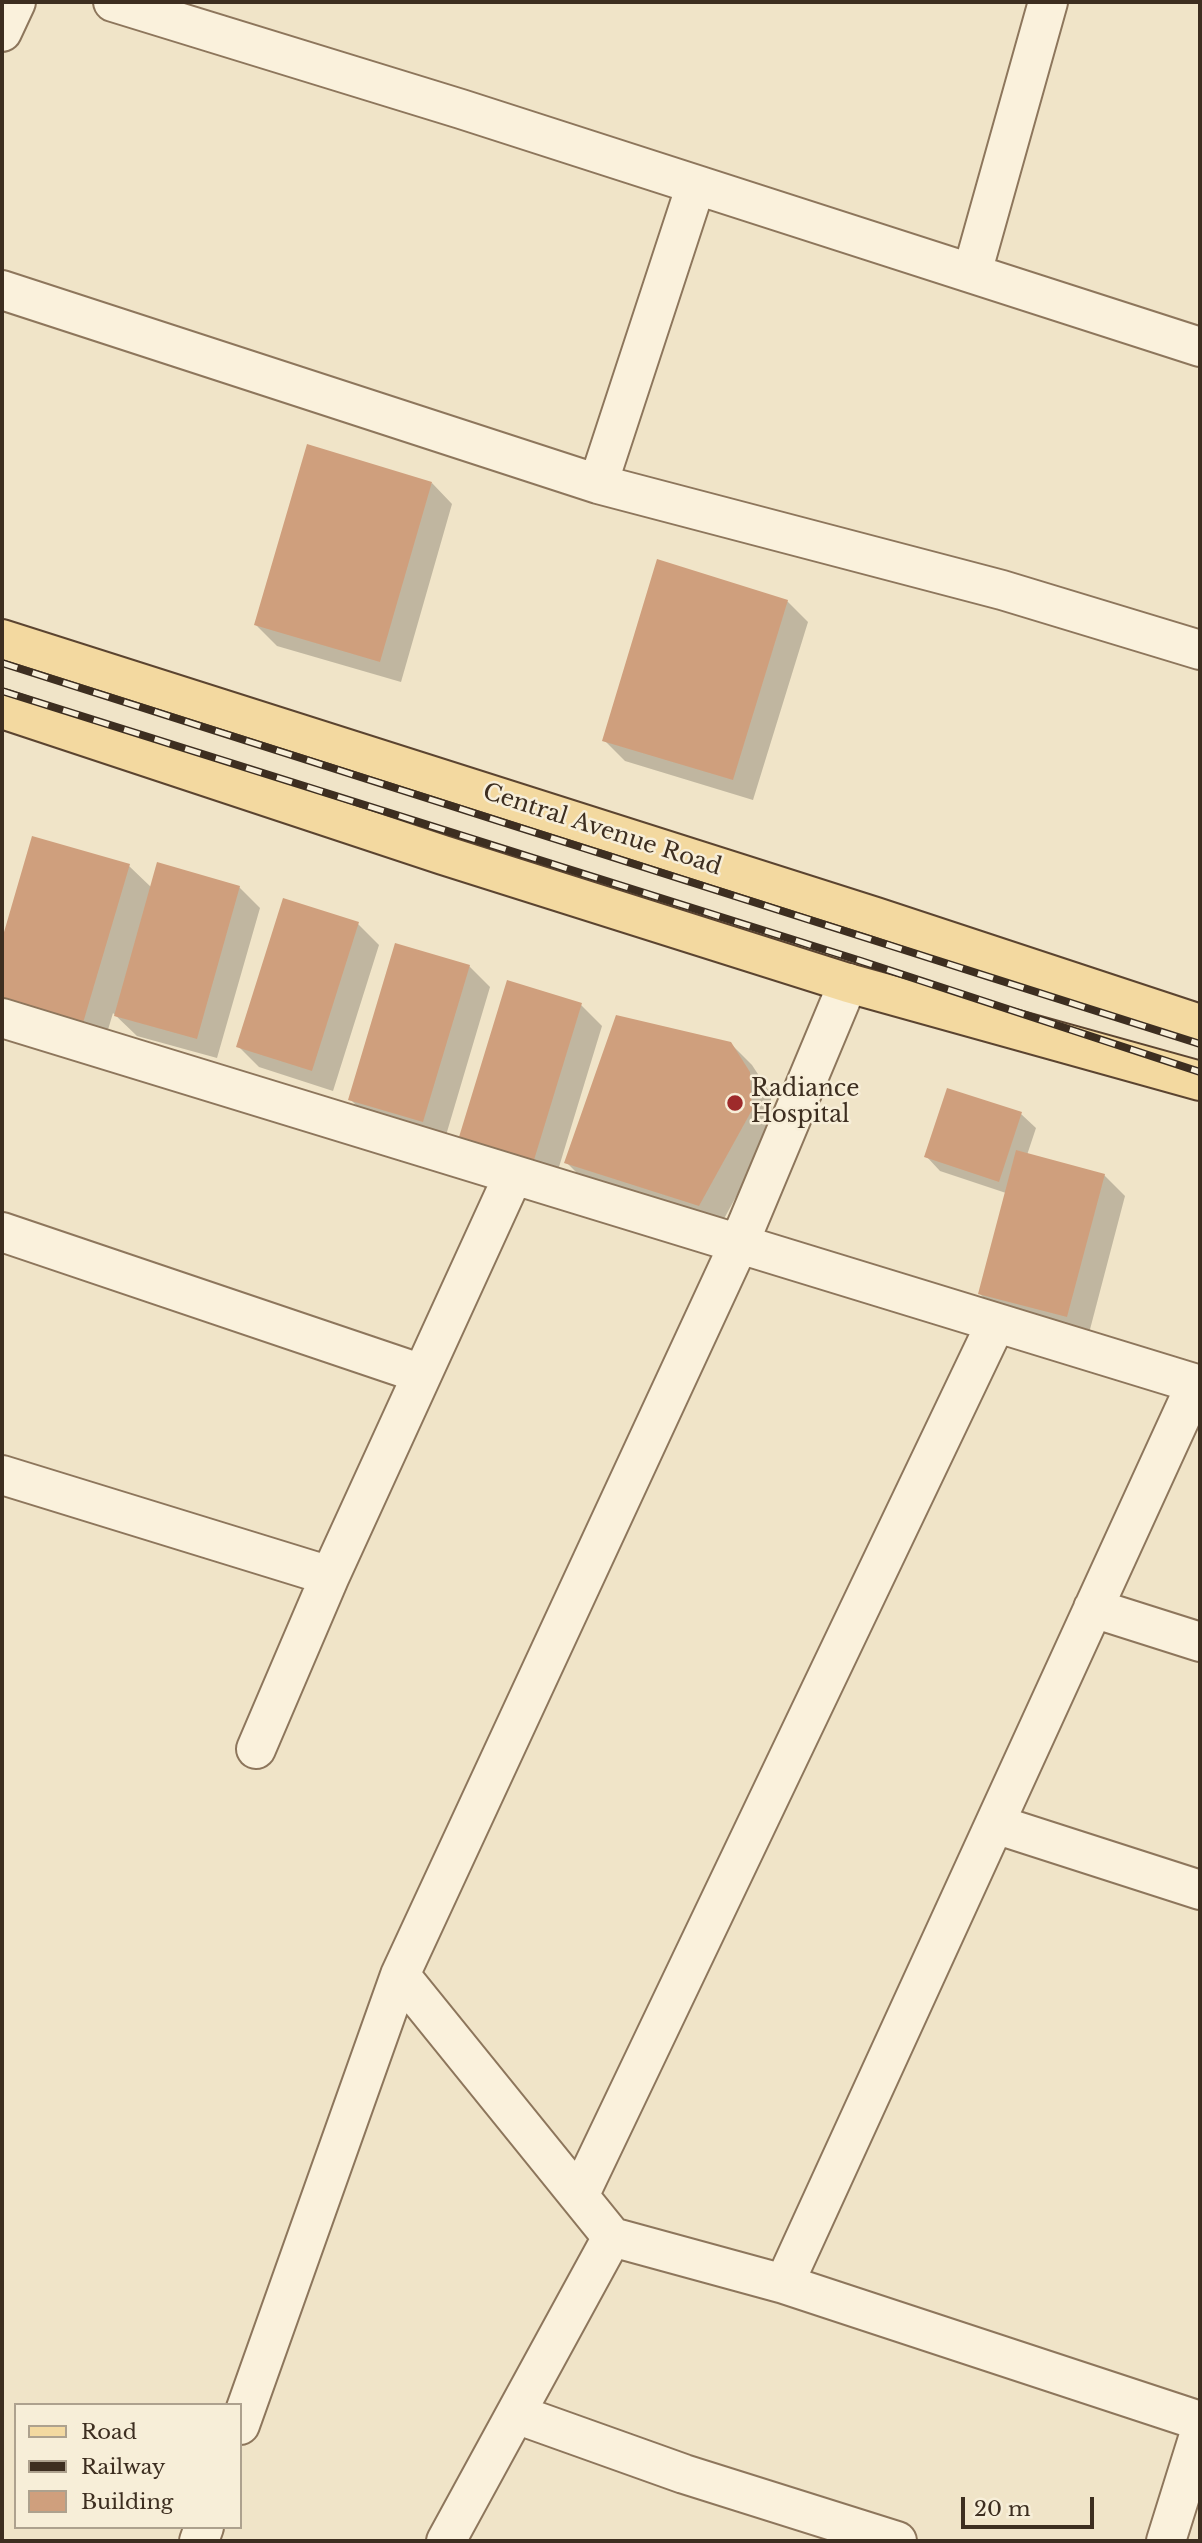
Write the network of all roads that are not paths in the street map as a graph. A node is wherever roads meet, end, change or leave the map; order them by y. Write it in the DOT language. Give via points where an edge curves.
graph roads {
  1 [pos="16,2"];
  2 [pos="113,2"];
  3 [pos="1048,2"];
  4 [pos="2,32"];
  5 [pos="696,185"];
  6 [pos="972,273"];
  7 [pos="2,290"];
  8 [pos="1200,347"];
  9 [pos="598,484"];
  10 [pos="2,639"];
  11 [pos="1200,650"];
  12 [pos="2,709"];
  13 [pos="848,983"];
  14 [pos="2,1018"];
  15 [pos="1200,1024"];
  16 [pos="1200,1081"];
  17 [pos="513,1176"];
  18 [pos="2,1232"];
  19 [pos="738,1246"];
  20 [pos="996,1323"];
  21 [pos="422,1374"];
  22 [pos="1198,1384"];
  23 [pos="2,1475"];
  24 [pos="330,1576"];
  25 [pos="1093,1608"];
  26 [pos="1200,1642"];
  27 [pos="256,1749"];
  28 [pos="995,1824"];
  29 [pos="1200,1890"];
  30 [pos="400,1975"];
  31 [pos="579,2196"];
  32 [pos="612,2237"];
  33 [pos="784,2284"];
  34 [pos="516,2414"];
  35 [pos="242,2420"];
  36 [pos="1200,2421"];
  37 [pos="1200,2432"];
  38 [pos="446,2541"];
  39 [pos="897,2541"];
  40 [pos="1166,2541"];
  1 -- 4 [label="street"];
  2 -- 5 [label="street"];
  3 -- 6 [label="street"];
  5 -- 6 [label="street"];
  5 -- 9 [label="street"];
  6 -- 8 [label="street"];
  7 -- 9 [label="street"];
  9 -- 11 [label="street" via="1002,590"];
  10 -- 15 [label="main road, Central Avenue Road"];
  12 -- 13 [label="main road"];
  13 -- 16 [label="main road"];
  13 -- 19 [label="street"];
  14 -- 17 [label="street"];
  17 -- 19 [label="street"];
  17 -- 21 [label="street"];
  18 -- 21 [label="street"];
  19 -- 20 [label="street"];
  19 -- 30 [label="street"];
  20 -- 22 [label="street"];
  20 -- 31 [label="street"];
  21 -- 24 [label="street"];
  22 -- 25 [label="street"];
  23 -- 24 [label="street"];
  24 -- 27 [label="street"];
  25 -- 26 [label="street"];
  25 -- 28 [label="street"];
  28 -- 29 [label="street"];
  28 -- 33 [label="street"];
  30 -- 31 [label="street"];
  30 -- 35 [label="street"];
  31 -- 32 [label="street"];
  32 -- 33 [label="street"];
  32 -- 34 [label="street"];
  33 -- 36 [label="street"];
  34 -- 38 [label="street"];
  34 -- 39 [label="street" via="684,2474"];
  37 -- 40 [label="street"];
}
